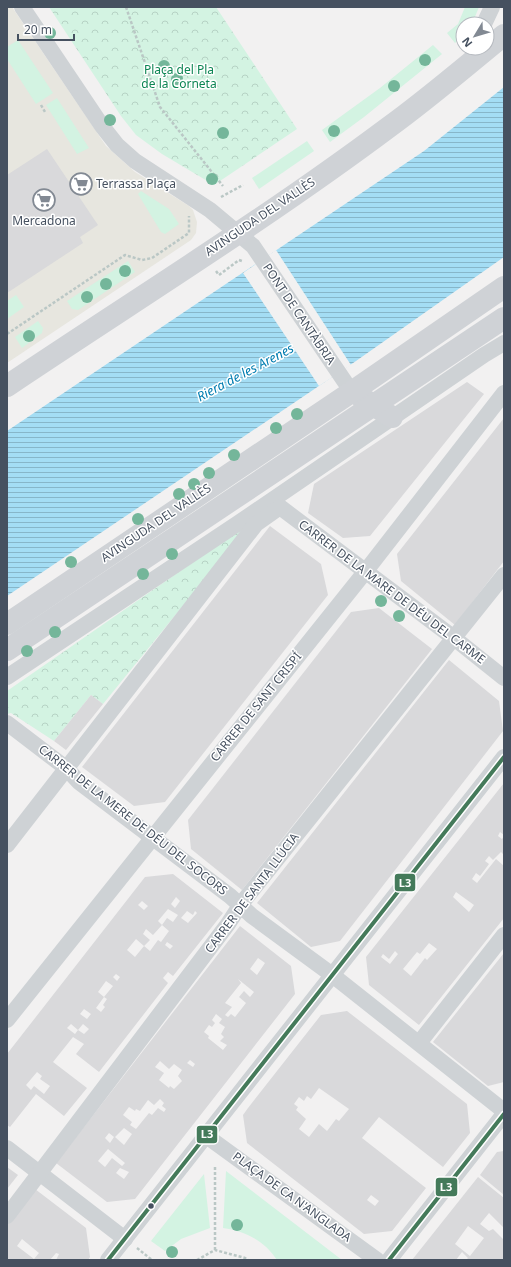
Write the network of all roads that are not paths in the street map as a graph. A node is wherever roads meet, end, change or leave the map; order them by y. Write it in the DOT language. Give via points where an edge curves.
graph roads {
  1 [pos="22,7"];
  2 [pos="504,35"];
  3 [pos="469,58"];
  4 [pos="246,239"];
  5 [pos="504,287"];
  6 [pos="504,318"];
  7 [pos="504,343"];
  8 [pos="7,386"];
  9 [pos="349,387"];
  10 [pos="504,393"];
  11 [pos="372,406"];
  12 [pos="392,417"];
  13 [pos="365,572"];
  14 [pos="504,575"];
  15 [pos="7,624"];
  16 [pos="454,638"];
  17 [pos="7,650"];
  18 [pos="7,677"];
  19 [pos="504,678"];
  20 [pos="7,723"];
  21 [pos="504,757"];
  22 [pos="66,768"];
  23 [pos="152,836"];
  24 [pos="7,845"];
  25 [pos="240,904"];
  26 [pos="504,935"];
  27 [pos="331,974"];
  28 [pos="7,1020"];
  29 [pos="419,1043"];
  30 [pos="504,1111"];
  31 [pos="504,1114"];
  32 [pos="206,1135"];
  33 [pos="7,1148"];
  34 [pos="40,1174"];
  35 [pos="7,1216"];
  36 [pos="131,1243"];
  37 [pos="108,1260"];
  38 [pos="377,1260"];
  39 [pos="389,1260"];
  1 -- 4 [label="street, PONT DE CANTÀBRIA" via="117,145 135,161 206,206"];
  2 -- 3 [label="main road, AVINGUDA DEL VALLÈS"];
  3 -- 4 [label="main road, AVINGUDA DEL VALLÈS" via="390,126"];
  4 -- 8 [label="main road, AVINGUDA DEL VALLÈS"];
  4 -- 9 [label="street, PONT DE CANTÀBRIA"];
  5 -- 9 [label="main road, AVINGUDA DEL VALLÈS"];
  6 -- 11 [label="main road, AVINGUDA DEL VALLÈS"];
  7 -- 12 [label="street"];
  9 -- 11 [label="main road"];
  9 -- 15 [label="main road, AVINGUDA DEL VALLÈS"];
  10 -- 13 [label="street, CARRER DE SANT CRISPÍ"];
  11 -- 12 [label="main road"];
  11 -- 17 [label="main road, AVINGUDA DEL VALLÈS"];
  12 -- 18 [label="street"];
  13 -- 16 [label="street, CARRER DE LA MARE DE DÉU DEL CARME"];
  13 -- 22 [label="street, CARRER DE LA MARE DE DÉU DEL CARME" via="280,507 256,524"];
  13 -- 23 [label="street, CARRER DE SANT CRISPÍ"];
  14 -- 16 [label="street, CARRER DE SANTA LLÚCIA"];
  16 -- 19 [label="street, CARRER DE LA MARE DE DÉU DEL CARME"];
  16 -- 25 [label="street, CARRER DE SANTA LLÚCIA"];
  20 -- 22 [label="street, CARRER DE LA MERE DE DÉU DEL SOCORS"];
  21 -- 27 [label="street"];
  22 -- 23 [label="street, CARRER DE LA MERE DE DÉU DEL SOCORS" via="79,782"];
  22 -- 24 [label="street"];
  23 -- 25 [label="street, CARRER DE LA MERE DE DÉU DEL SOCORS"];
  23 -- 28 [label="street, CARRER DE SANT CRISPÍ" via="128,870"];
  25 -- 27 [label="street, CARRER DE LA MERE DE DÉU DEL SOCORS" via="252,916"];
  25 -- 34 [label="street, CARRER DE SANTA LLÚCIA" via="228,924"];
  26 -- 29 [label="street"];
  27 -- 29 [label="street, CARRER DE LA MERE DE DÉU DEL SOCORS"];
  27 -- 32 [label="street"];
  29 -- 30 [label="street, CARRER DE LA MERE DE DÉU DEL SOCORS"];
  31 -- 39 [label="street"];
  32 -- 36 [label="street"];
  32 -- 38 [label="street, PLAÇA DE CA N'ANGLADA"];
  33 -- 34 [label="street"];
  34 -- 35 [label="street, CARRER DE SANTA LLÚCIA"];
  34 -- 36 [label="street"];
  36 -- 37 [label="street"];
}
